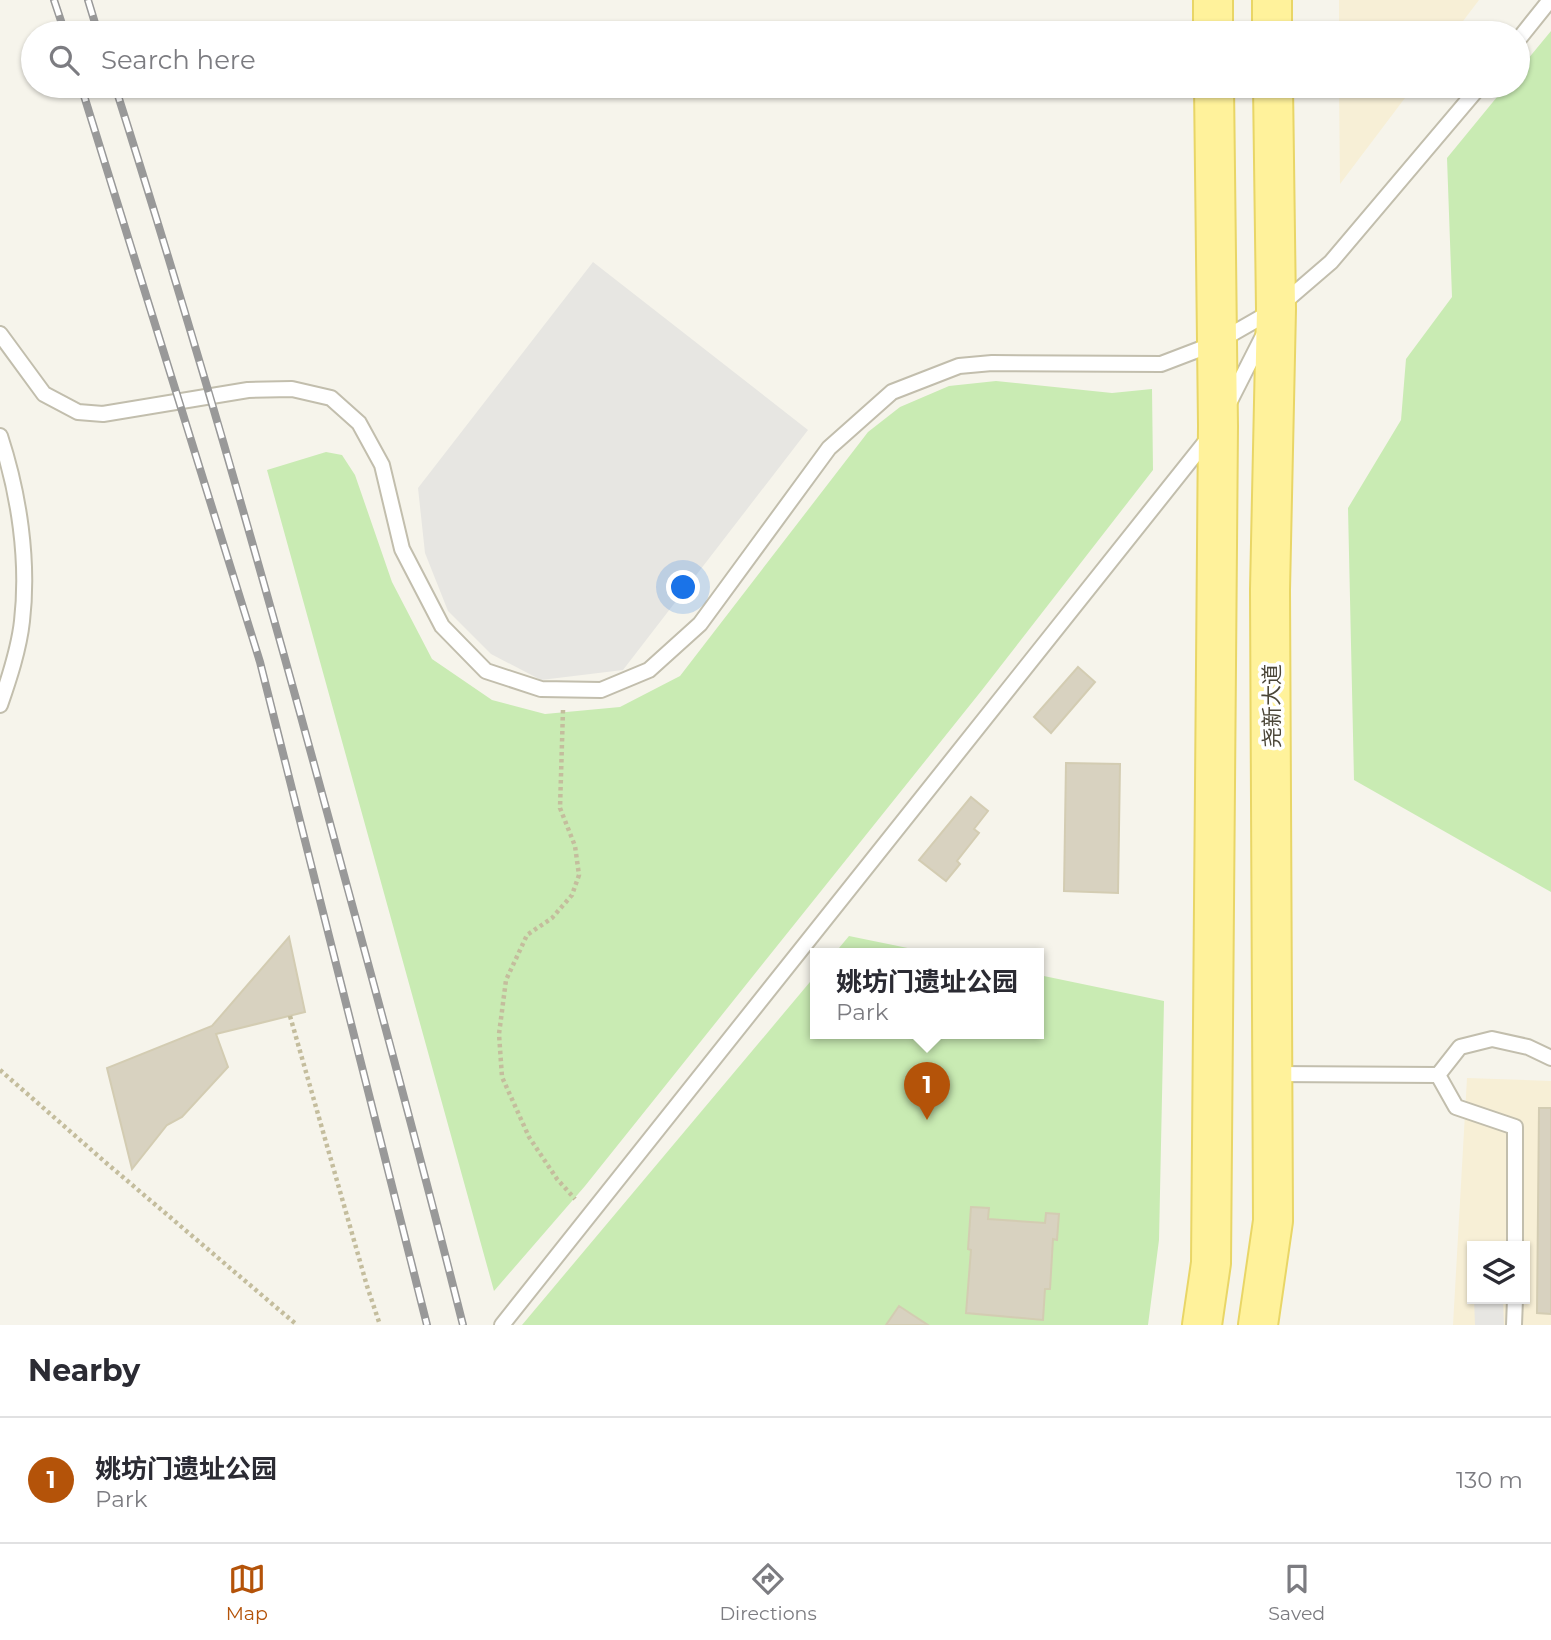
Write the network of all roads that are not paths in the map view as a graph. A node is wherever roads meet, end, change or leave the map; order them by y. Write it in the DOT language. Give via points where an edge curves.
graph roads {
  1 [pos="1213,0"];
  2 [pos="1272,0"];
  3 [pos="1550,0"];
  4 [pos="1213,21"];
  5 [pos="1272,21"];
  6 [pos="1530,25"];
  7 [pos="1214,98"];
  8 [pos="1273,98"];
  9 [pos="1470,98"];
  10 [pos="1276,309"];
  11 [pos="0,334"];
  12 [pos="1216,343"];
  13 [pos="1218,426"];
  14 [pos="0,436"];
  15 [pos="0,705"];
  16 [pos="1551,1058"];
  17 [pos="1272,1074"];
  18 [pos="1438,1075"];
  19 [pos="1515,1241"];
  20 [pos="1515,1304"];
  21 [pos="502,1325"];
  22 [pos="1202,1325"];
  23 [pos="1258,1325"];
  24 [pos="1514,1325"];
  1 -- 4 [label="main road"];
  2 -- 5 [label="main road"];
  3 -- 6 [label="lane"];
  7 -- 12 [label="main road"];
  8 -- 10 [label="main road, 尧新大道"];
  9 -- 10 [label="lane" via="1331,262"];
  10 -- 12 [label="lane"];
  10 -- 13 [label="lane"];
  10 -- 17 [label="main road, 尧新大道" via="1270,590"];
  11 -- 12 [label="lane" via="44,394 78,412 103,414 248,390 292,389 331,398 359,423 382,465 402,549 442,626 486,671 541,689 601,690 649,670 700,624 829,448 892,392 959,366 1161,364"];
  12 -- 13 [label="main road"];
  13 -- 21 [label="lane"];
  13 -- 22 [label="main road" via="1212,1263"];
  14 -- 15 [label="lane" via="9,463 24,557 22,622"];
  16 -- 18 [label="lane" via="1528,1046 1492,1039 1460,1047"];
  17 -- 18 [label="lane"];
  17 -- 23 [label="main road, 尧新大道" via="1273,1221"];
  18 -- 19 [label="lane" via="1456,1107 1515,1127"];
  20 -- 24 [label="lane"];
}
